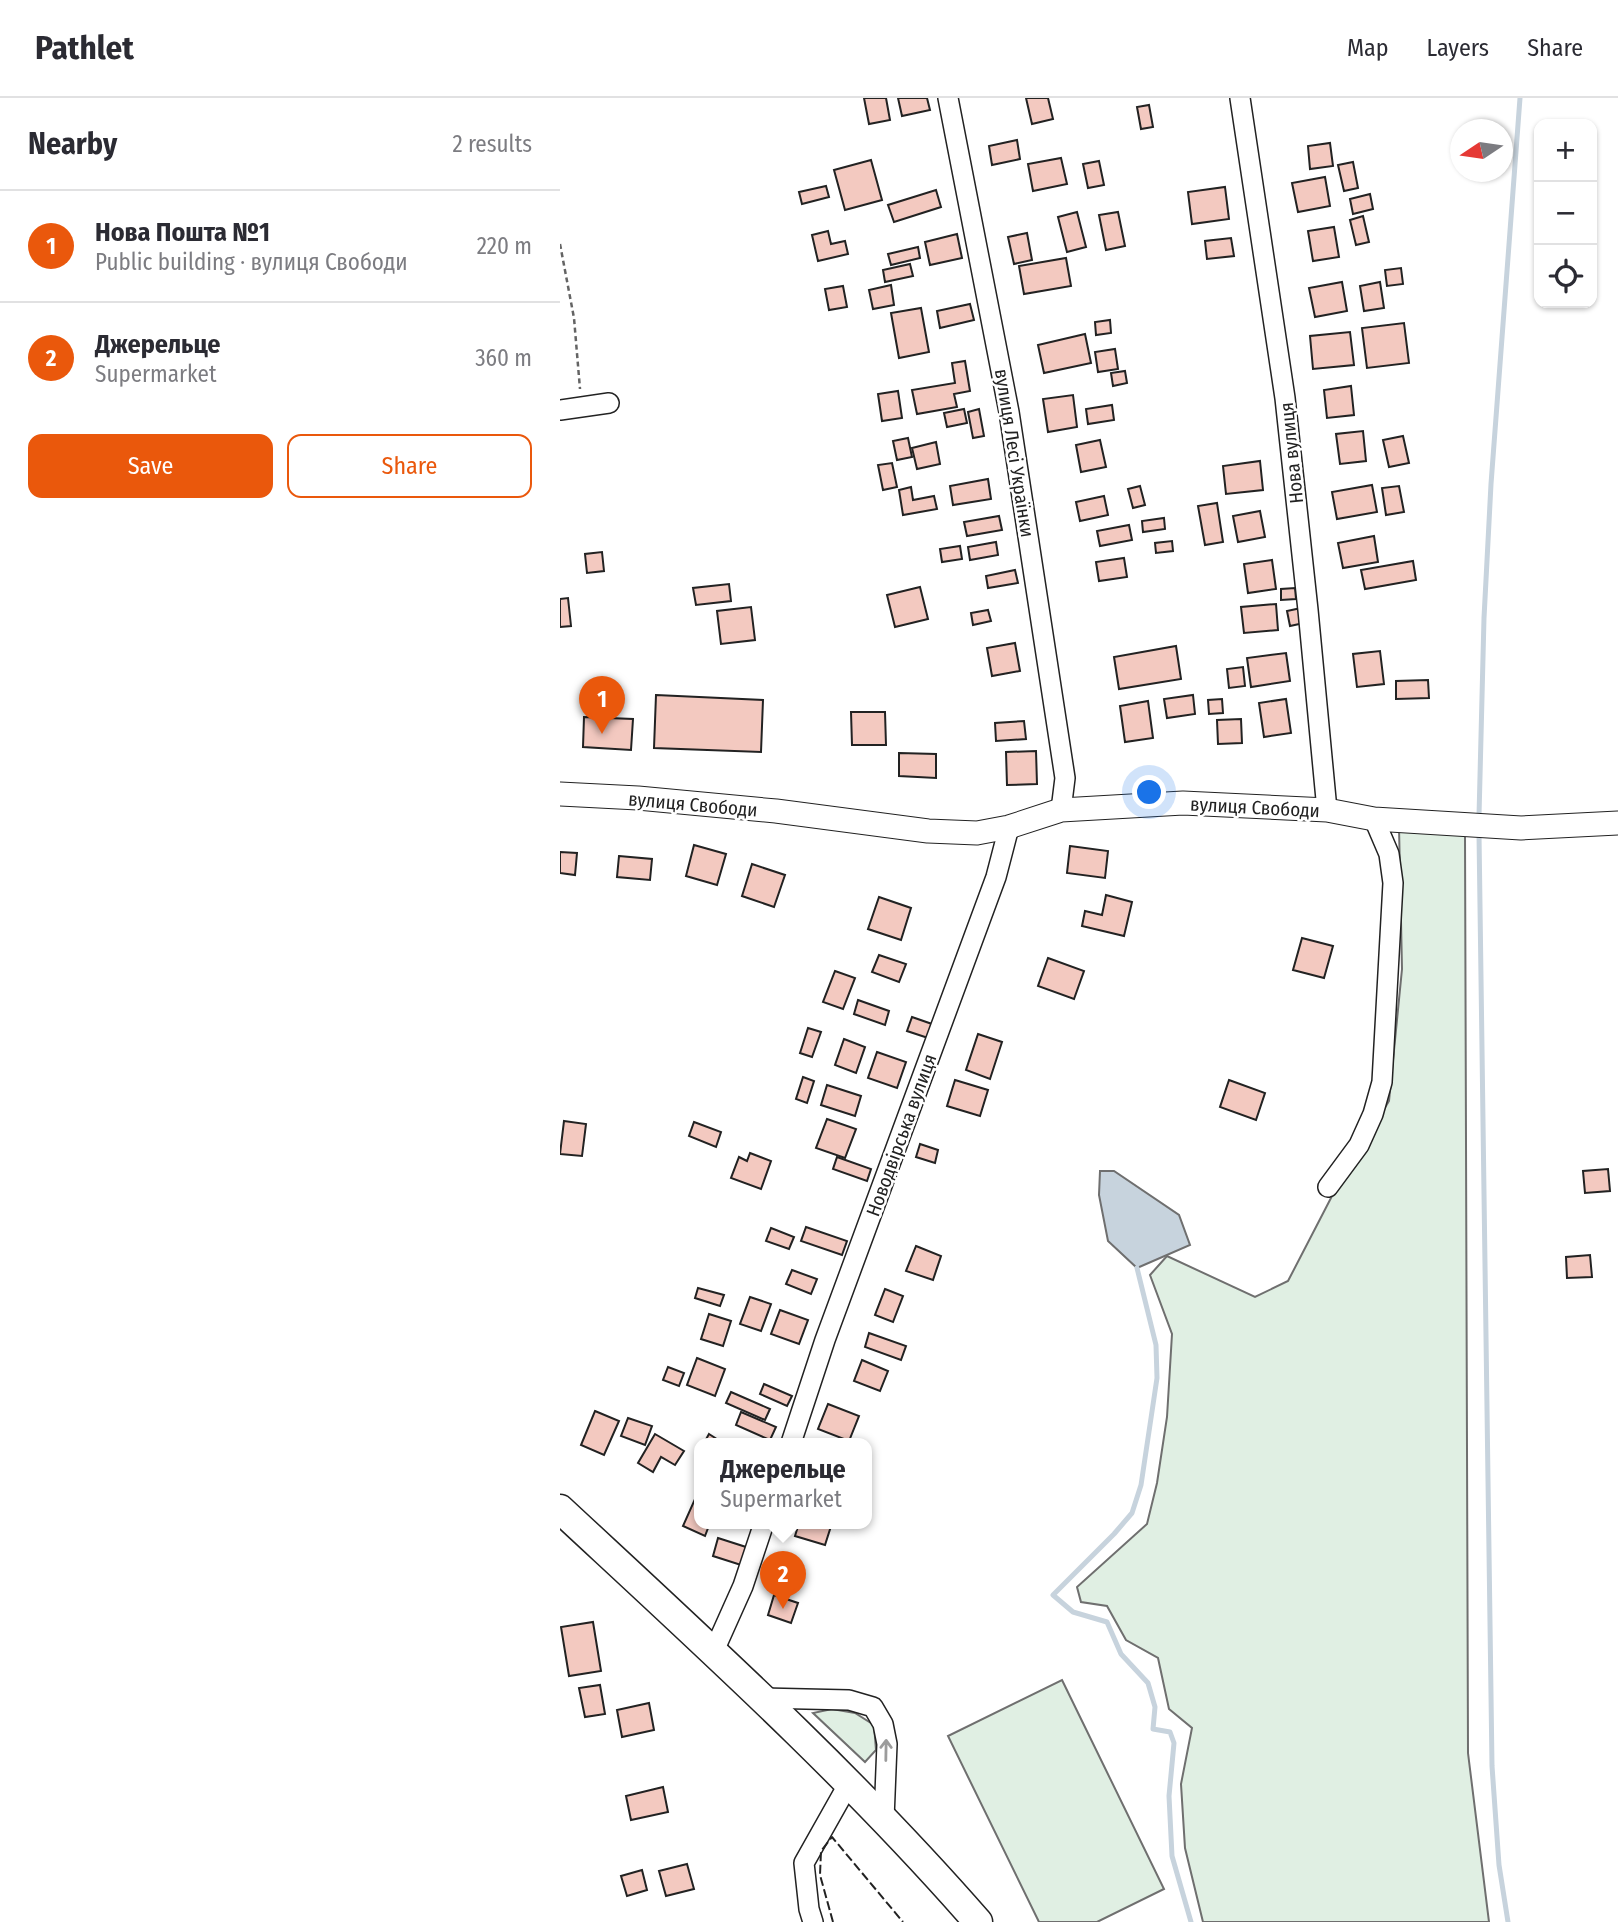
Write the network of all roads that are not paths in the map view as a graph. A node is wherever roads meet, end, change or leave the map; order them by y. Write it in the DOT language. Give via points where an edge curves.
graph roads {
  1 [pos="948,98"];
  2 [pos="1240,98"];
  3 [pos="609,403"];
  4 [pos="560,410"];
  5 [pos="560,793"];
  6 [pos="1061,810"];
  7 [pos="1327,810"];
  8 [pos="1374,819"];
  9 [pos="1618,823"];
  10 [pos="1009,827"];
  11 [pos="1328,1187"];
  12 [pos="793,1438"];
  13 [pos="561,1513"];
  14 [pos="762,1529"];
  15 [pos="713,1653"];
  16 [pos="762,1698"];
  17 [pos="849,1783"];
  18 [pos="884,1819"];
  19 [pos="813,1922"];
  20 [pos="978,1922"];
  1 -- 6 [label="street, вулиця Лесі Українки" via="1009,412 1065,778"];
  2 -- 7 [label="street, Нова вулиця" via="1285,398"];
  3 -- 4 [label="street"];
  5 -- 10 [label="main road, вулиця Свободи" via="776,811 928,831 978,833"];
  6 -- 7 [label="main road, вулиця Свободи" via="1183,803"];
  6 -- 10 [label="main road, вулиця Свободи"];
  7 -- 8 [label="main road, вулиця Свободи"];
  8 -- 9 [label="main road, вулиця Свободи" via="1521,828"];
  8 -- 11 [label="street" via="1389,854 1393,883 1382,1082 1359,1145"];
  10 -- 12 [label="street, Новодвірська вулиця" via="996,877"];
  13 -- 15 [label="highway"];
  14 -- 15 [label="street"];
  15 -- 16 [label="highway"];
  16 -- 17 [label="highway"];
  18 -- 16 [label="street, one-way" via="887,1744 873,1707 849,1700"];
  17 -- 18 [label="highway"];
  17 -- 19 [label="street" via="804,1863"];
  18 -- 20 [label="highway"];
}
